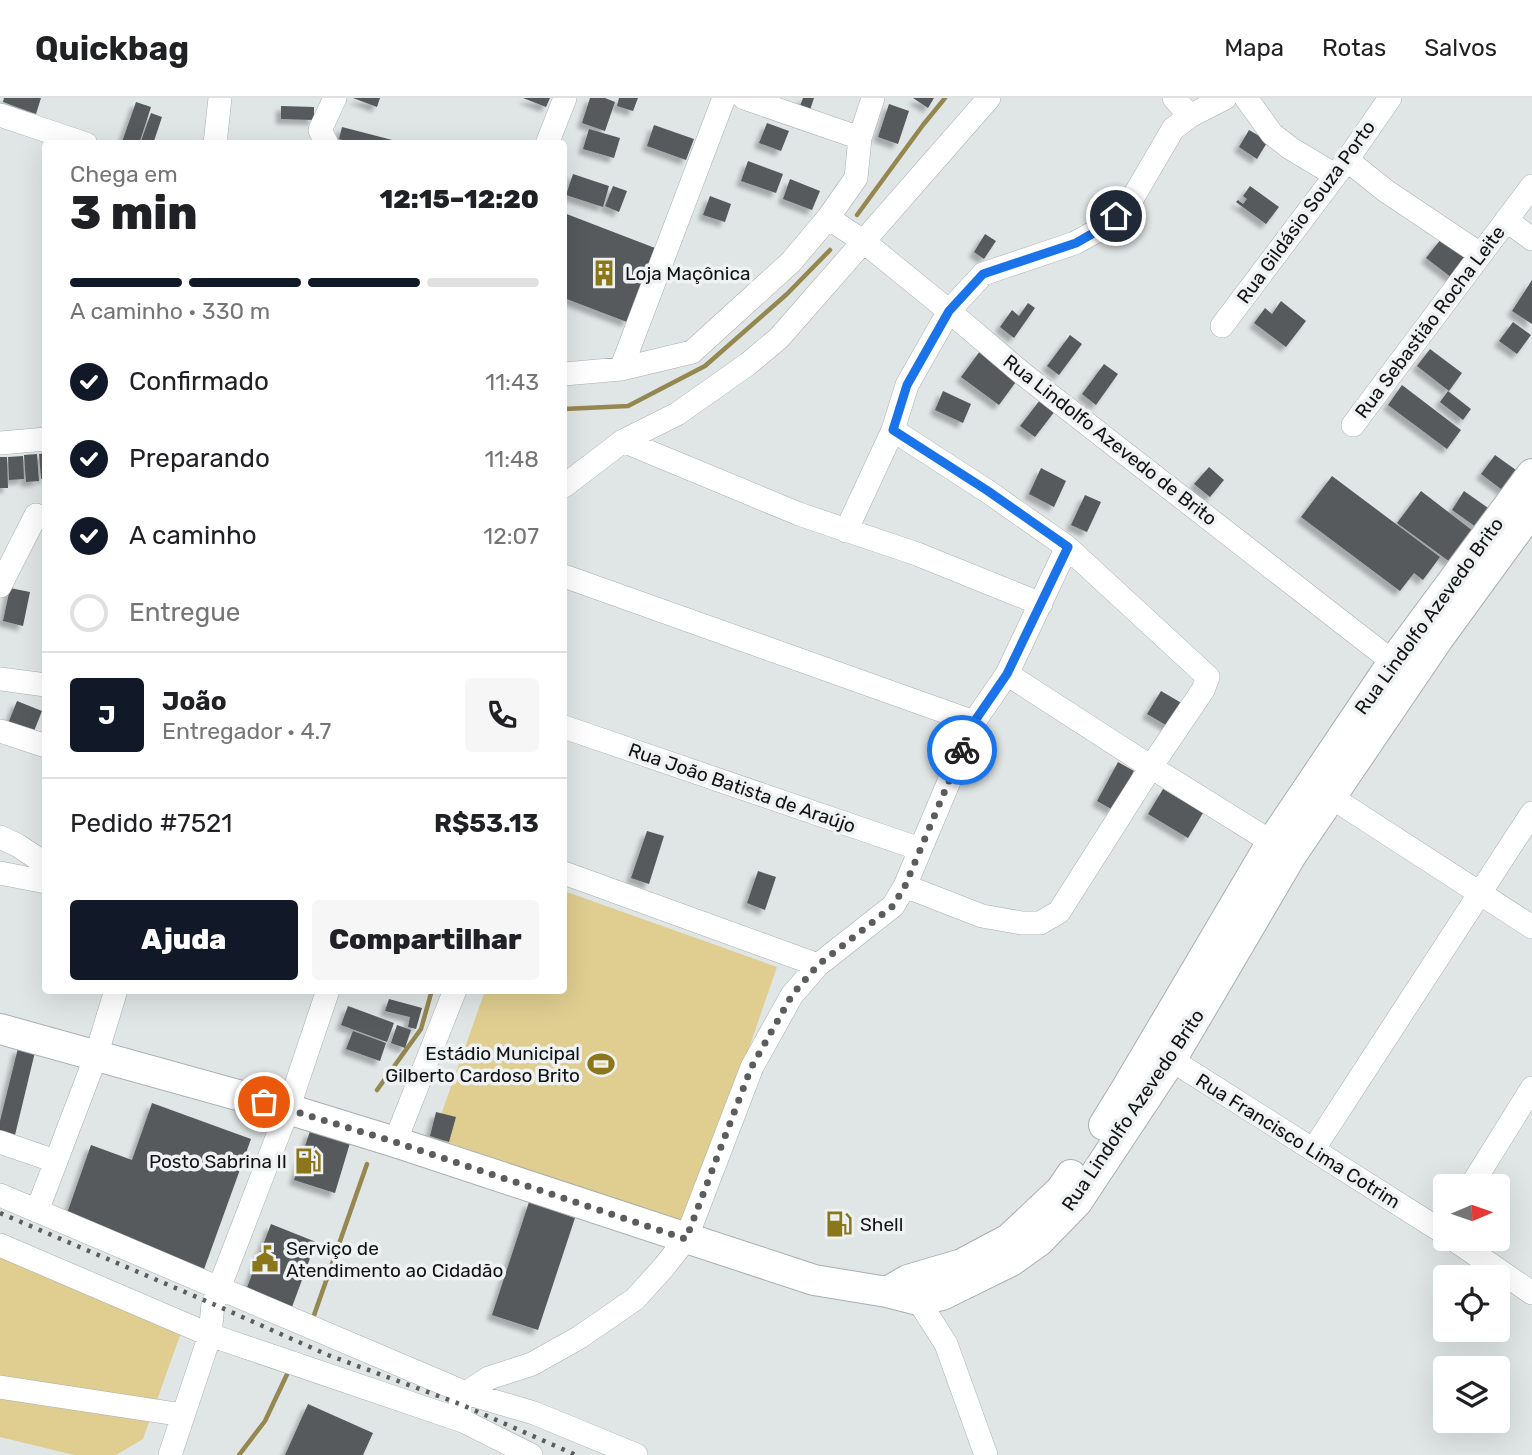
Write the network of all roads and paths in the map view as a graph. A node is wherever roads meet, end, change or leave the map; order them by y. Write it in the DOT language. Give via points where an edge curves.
graph roads {
  1 [pos="220,98"];
  2 [pos="335,98"];
  3 [pos="565,98"];
  4 [pos="724,98"];
  5 [pos="744,98"];
  6 [pos="873,98"];
  7 [pos="989,98"];
  8 [pos="1174,98"];
  9 [pos="1225,98"];
  10 [pos="1246,98"];
  11 [pos="1390,98"];
  12 [pos="0,115"];
  13 [pos="1190,116"];
  14 [pos="860,138"];
  15 [pos="319,139"];
  16 [pos="74,140"];
  17 [pos="215,140"];
  18 [pos="549,140"];
  19 [pos="1341,167"];
  20 [pos="1532,186"];
  21 [pos="828,218"];
  22 [pos="1506,220"];
  23 [pos="1532,239"];
  24 [pos="863,241"];
  25 [pos="1480,254"];
  26 [pos="949,311"];
  27 [pos="1222,326"];
  28 [pos="621,369"];
  29 [pos="567,374"];
  30 [pos="1353,425"];
  31 [pos="893,430"];
  32 [pos="42,439"];
  33 [pos="623,441"];
  34 [pos="0,443"];
  35 [pos="1532,474"];
  36 [pos="567,484"];
  37 [pos="1532,510"];
  38 [pos="36,515"];
  39 [pos="846,531"];
  40 [pos="1068,547"];
  41 [pos="567,577"];
  42 [pos="0,586"];
  43 [pos="1041,604"];
  44 [pos="1393,662"];
  45 [pos="1007,674"];
  46 [pos="0,679"];
  47 [pos="42,684"];
  48 [pos="974,722"];
  49 [pos="567,728"];
  50 [pos="0,731"];
  51 [pos="42,745"];
  52 [pos="1151,767"];
  53 [pos="1331,797"];
  54 [pos="1532,813"];
  55 [pos="0,837"];
  56 [pos="1282,848"];
  57 [pos="920,849"];
  58 [pos="42,861"];
  59 [pos="0,873"];
  60 [pos="567,874"];
  61 [pos="42,881"];
  62 [pos="905,886"];
  63 [pos="1480,894"];
  64 [pos="1532,927"];
  65 [pos="818,965"];
  66 [pos="116,994"];
  67 [pos="327,994"];
  68 [pos="453,994"];
  69 [pos="0,1029"];
  70 [pos="1161,1054"];
  71 [pos="96,1055"];
  72 [pos="1532,1088"];
  73 [pos="288,1109"];
  74 [pos="0,1142"];
  75 [pos="395,1142"];
  76 [pos="1313,1150"];
  77 [pos="55,1161"];
  78 [pos="1478,1174"];
  79 [pos="0,1195"];
  80 [pos="37,1211"];
  81 [pos="1433,1224"];
  82 [pos="686,1239"];
  83 [pos="0,1245"];
  84 [pos="1472,1251"];
  85 [pos="219,1288"];
  86 [pos="904,1291"];
  87 [pos="1532,1293"];
  88 [pos="210,1335"];
  89 [pos="0,1387"];
  90 [pos="466,1393"];
  91 [pos="183,1415"];
  92 [pos="463,1421"];
  93 [pos="170,1455"];
  94 [pos="531,1455"];
  95 [pos="636,1455"];
  96 [pos="986,1455"];
  1 -- 17 [label="street"];
  2 -- 15 [label="street"];
  3 -- 18 [label="street"];
  4 -- 28 [label="street"];
  5 -- 14 [label="street"];
  6 -- 14 [label="street"];
  7 -- 24 [label="street"];
  8 -- 13 [label="street"];
  9 -- 13 [label="street"];
  10 -- 19 [label="street" via="1272,134 1290,148"];
  11 -- 19 [label="street, Rua Gildásio Souza Porto"];
  12 -- 16 [label="street"];
  13 -- 26 [label="street" via="1172,130 1128,206 1104,227 1076,243 983,274"];
  14 -- 21 [label="street" via="856,178"];
  19 -- 25 [label="street" via="1386,191"];
  19 -- 27 [label="street, Rua Gildásio Souza Porto"];
  20 -- 22 [label="street, Rua Sebastião Rocha Leite"];
  21 -- 24 [label="street, Rua Lindolfo Azevedo de Brito"];
  21 -- 28 [label="street" via="791,261 692,352"];
  22 -- 23 [label="street"];
  22 -- 25 [label="street, Rua Sebastião Rocha Leite"];
  24 -- 26 [label="street, Rua Lindolfo Azevedo de Brito"];
  24 -- 33 [label="street" via="779,338 748,364 677,414"];
  25 -- 30 [label="street, Rua Sebastião Rocha Leite"];
  26 -- 31 [label="street" via="907,385"];
  26 -- 44 [label="street, Rua Lindolfo Azevedo de Brito" via="1023,374"];
  28 -- 29 [label="street"];
  31 -- 39 [label="street"];
  31 -- 40 [label="street"];
  32 -- 34 [label="street"];
  33 -- 36 [label="street"];
  33 -- 39 [label="street"];
  35 -- 44 [label="main road, Rua Lindolfo Azevedo Brito"];
  37 -- 53 [label="main road, Rua Lindolfo Azevedo Brito"];
  38 -- 42 [label="street"];
  39 -- 43 [label="street"];
  40 -- 43 [label="street"];
  40 -- 52 [label="street" via="1208,677"];
  41 -- 48 [label="street"];
  43 -- 45 [label="street"];
  44 -- 56 [label="main road, Rua Lindolfo Azevedo Brito"];
  45 -- 48 [label="street"];
  45 -- 52 [label="street"];
  46 -- 47 [label="street"];
  48 -- 57 [label="street"];
  49 -- 57 [label="street, Rua João Batista de Araújo"];
  50 -- 51 [label="street"];
  52 -- 56 [label="street"];
  52 -- 62 [label="street" via="1059,912 1040,923 982,916"];
  53 -- 56 [label="main road, Rua Lindolfo Azevedo Brito"];
  53 -- 63 [label="street"];
  54 -- 63 [label="street"];
  55 -- 58 [label="street"];
  56 -- 70 [label="main road, Rua Lindolfo Azevedo Brito"];
  57 -- 62 [label="street"];
  59 -- 61 [label="street"];
  60 -- 65 [label="street"];
  62 -- 65 [label="street" via="893,906"];
  63 -- 64 [label="street"];
  63 -- 76 [label="street"];
  65 -- 82 [label="street" via="792,995 751,1068"];
  66 -- 71 [label="street"];
  67 -- 73 [label="street"];
  68 -- 75 [label="street"];
  69 -- 71 [label="main road"];
  70 -- 76 [label="street, Rua Francisco Lima Cotrim"];
  70 -- 86 [label="main road, Rua Lindolfo Azevedo Brito" via="1077,1202 1039,1241 1011,1261 942,1295"];
  71 -- 73 [label="main road"];
  71 -- 77 [label="street"];
  72 -- 78 [label="street"];
  73 -- 75 [label="main road"];
  73 -- 85 [label="street"];
  74 -- 77 [label="street"];
  75 -- 82 [label="main road"];
  76 -- 81 [label="street, Rua Francisco Lima Cotrim"];
  77 -- 80 [label="street"];
  79 -- 80 [label="street"];
  80 -- 85 [label="street"];
  82 -- 86 [label="main road" via="814,1280"];
  82 -- 90 [label="street" via="635,1299 532,1364 489,1378"];
  83 -- 88 [label="street"];
  84 -- 87 [label="street, Rua Francisco Lima Cotrim"];
  85 -- 88 [label="street"];
  85 -- 90 [label="street"];
  86 -- 96 [label="street" via="946,1344"];
  88 -- 91 [label="street"];
  88 -- 92 [label="street"];
  89 -- 91 [label="street"];
  90 -- 92 [label="street" via="460,1404"];
  90 -- 95 [label="street" via="534,1413"];
  91 -- 93 [label="street"];
  92 -- 94 [label="street"];
}
